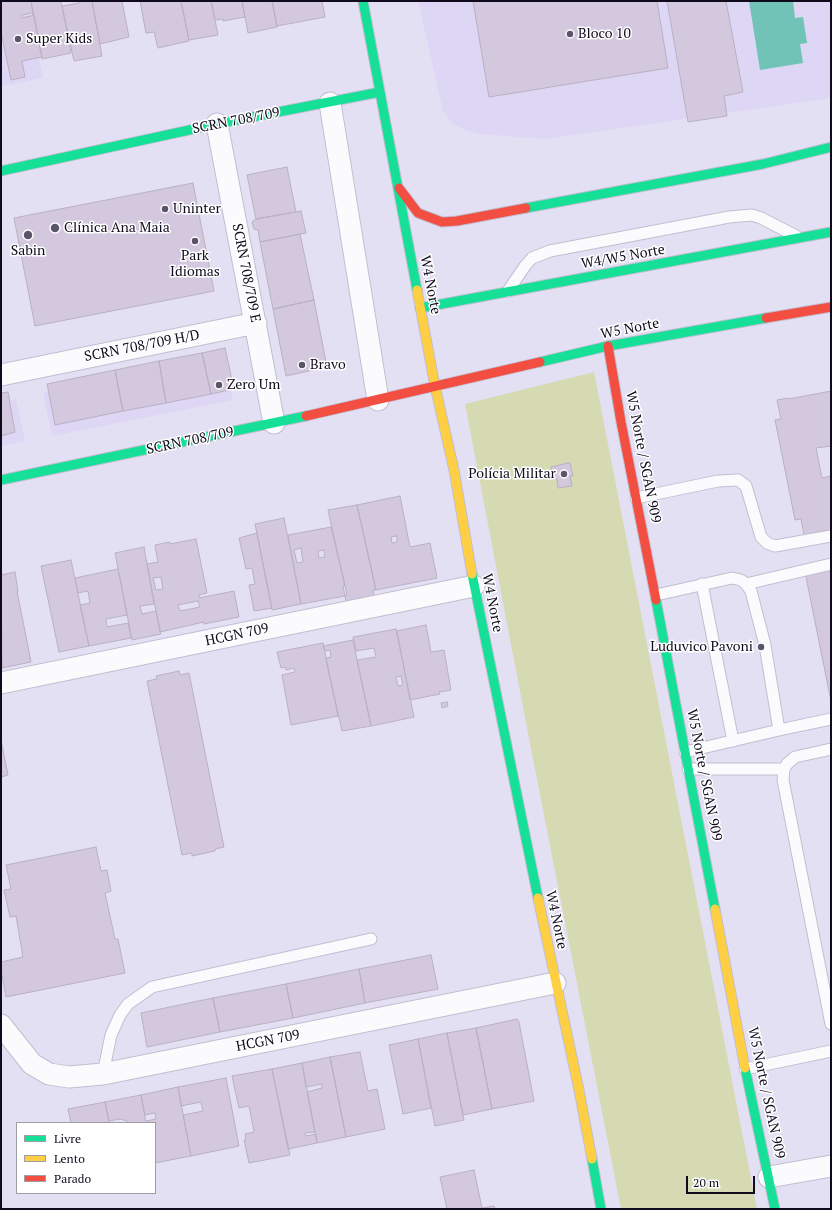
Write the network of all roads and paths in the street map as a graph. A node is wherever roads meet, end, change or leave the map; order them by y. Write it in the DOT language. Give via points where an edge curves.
graph roads {
  1 [pos="363,1"];
  2 [pos="380,92"];
  3 [pos="330,103"];
  4 [pos="217,124"];
  5 [pos="831,147"];
  6 [pos="1,171"];
  7 [pos="397,186"];
  8 [pos="831,232"];
  9 [pos="800,239"];
  10 [pos="507,292"];
  11 [pos="831,307"];
  12 [pos="420,308"];
  13 [pos="256,323"];
  14 [pos="608,346"];
  15 [pos="1,374"];
  16 [pos="435,386"];
  17 [pos="378,400"];
  18 [pos="274,423"];
  19 [pos="1,480"];
  20 [pos="636,498"];
  21 [pos="831,536"];
  22 [pos="831,564"];
  23 [pos="702,584"];
  24 [pos="746,584"];
  25 [pos="474,586"];
  26 [pos="656,595"];
  27 [pos="1,683"];
  28 [pos="831,719"];
  29 [pos="779,730"];
  30 [pos="732,741"];
  31 [pos="831,749"];
  32 [pos="685,752"];
  33 [pos="688,769"];
  34 [pos="784,769"];
  35 [pos="371,939"];
  36 [pos="555,983"];
  37 [pos="828,989"];
  38 [pos="831,1024"];
  39 [pos="1,1025"];
  40 [pos="831,1051"];
  41 [pos="746,1069"];
  42 [pos="103,1074"];
  43 [pos="831,1166"];
  44 [pos="769,1177"];
  45 [pos="601,1209"];
  46 [pos="776,1209"];
  1 -- 2 [label="main road, W4 Norte"];
  2 -- 3 [label="main road, SCRN 708/709"];
  2 -- 7 [label="main road, W4 Norte"];
  3 -- 4 [label="main road, SCRN 708/709"];
  3 -- 17 [label="street"];
  4 -- 6 [label="main road, SCRN 708/709"];
  4 -- 13 [label="street, SCRN 708/709 E"];
  5 -- 7 [label="main road" via="763,164 457,221 442,222 418,213"];
  7 -- 12 [label="main road, W4 Norte"];
  8 -- 9 [label="main road, W4/W5 Norte"];
  9 -- 10 [label="main road, W4/W5 Norte"];
  9 -- 10 [label="lane" via="752,215 721,218 550,251 532,258"];
  10 -- 12 [label="main road, W4/W5 Norte"];
  11 -- 14 [label="main road, W5 Norte"];
  12 -- 16 [label="main road, W4 Norte"];
  13 -- 15 [label="street, SCRN 708/709 H/D"];
  13 -- 18 [label="street, SCRN 708/709 E"];
  14 -- 16 [label="main road, W5 Norte"];
  14 -- 20 [label="main road, W5 Norte / SGAN 909"];
  16 -- 17 [label="main road, SCRN 708/709"];
  16 -- 25 [label="main road, W4 Norte" via="454,470"];
  17 -- 18 [label="main road, SCRN 708/709"];
  18 -- 19 [label="main road, SCRN 708/709"];
  20 -- 21 [label="lane" via="718,481 738,480 746,486 761,537 767,543 775,546"];
  20 -- 26 [label="main road, W5 Norte / SGAN 909"];
  22 -- 24 [label="lane"];
  23 -- 24 [label="lane" via="732,578"];
  23 -- 26 [label="lane"];
  23 -- 30 [label="lane"];
  24 -- 29 [label="lane" via="751,591 765,645"];
  25 -- 27 [label="street, HCGN 709"];
  25 -- 36 [label="main road, W4 Norte"];
  26 -- 32 [label="main road, W5 Norte / SGAN 909"];
  28 -- 29 [label="lane"];
  29 -- 30 [label="lane"];
  30 -- 32 [label="lane"];
  31 -- 34 [label="lane" via="795,757"];
  32 -- 33 [label="main road, W5 Norte / SGAN 909"];
  33 -- 34 [label="lane"];
  33 -- 41 [label="main road, W5 Norte / SGAN 909"];
  34 -- 37 [label="lane" via="784,792"];
  35 -- 42 [label="lane" via="152,987 128,1004 120,1015 111,1035"];
  36 -- 42 [label="street, HCGN 709"];
  36 -- 45 [label="main road, W4 Norte" via="579,1090"];
  37 -- 38 [label="lane"];
  39 -- 42 [label="street, HCGN 709" via="32,1064 49,1074 69,1077"];
  40 -- 41 [label="lane"];
  41 -- 44 [label="main road, W5 Norte / SGAN 909"];
  43 -- 44 [label="street"];
  44 -- 46 [label="main road, W5 Norte / SGAN 909"];
}
